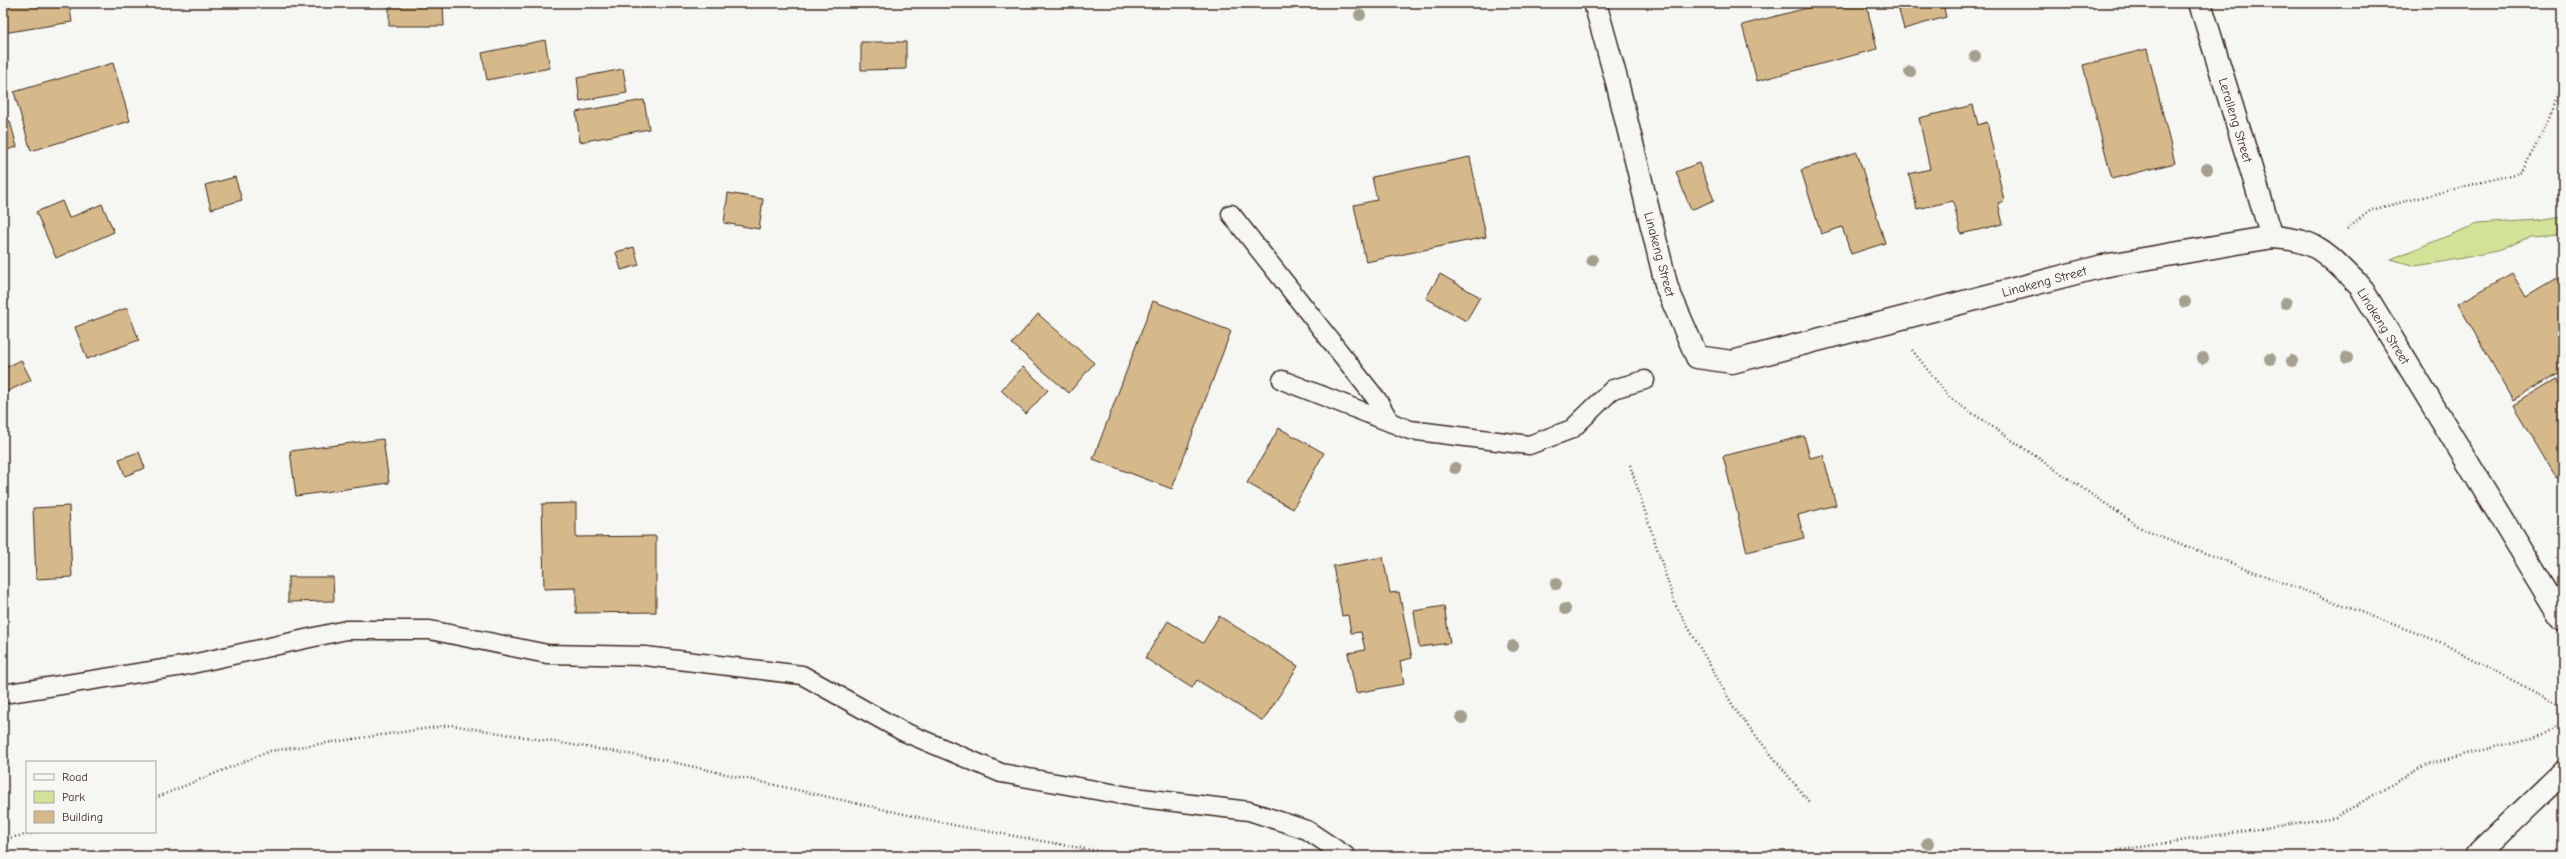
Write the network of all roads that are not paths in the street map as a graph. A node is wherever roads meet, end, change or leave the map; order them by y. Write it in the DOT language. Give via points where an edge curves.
graph roads {
  1 [pos="1595,3"];
  2 [pos="2200,3"];
  3 [pos="1231,214"];
  4 [pos="2272,237"];
  5 [pos="1282,380"];
  6 [pos="1645,380"];
  7 [pos="1390,422"];
  8 [pos="2563,619"];
  9 [pos="3,694"];
  10 [pos="2563,772"];
  11 [pos="1346,856"];
  12 [pos="2476,856"];
  1 -- 4 [label="street, Linakeng Street" via="1667,288 1697,357 1732,362 2103,266"];
  2 -- 4 [label="street, Leralleng Street"];
  3 -- 7 [label="lane" via="1378,402"];
  4 -- 8 [label="street, Linakeng Street" via="2293,238 2311,243 2360,286"];
  5 -- 7 [label="lane"];
  6 -- 7 [label="lane" via="1613,389 1572,429 1529,445 1410,430"];
  9 -- 11 [label="lane" via="183,666 346,630 430,630 547,654 644,656 802,674 902,731 1001,773 1134,797 1248,811 1307,830"];
  10 -- 12 [label="street"];
}
